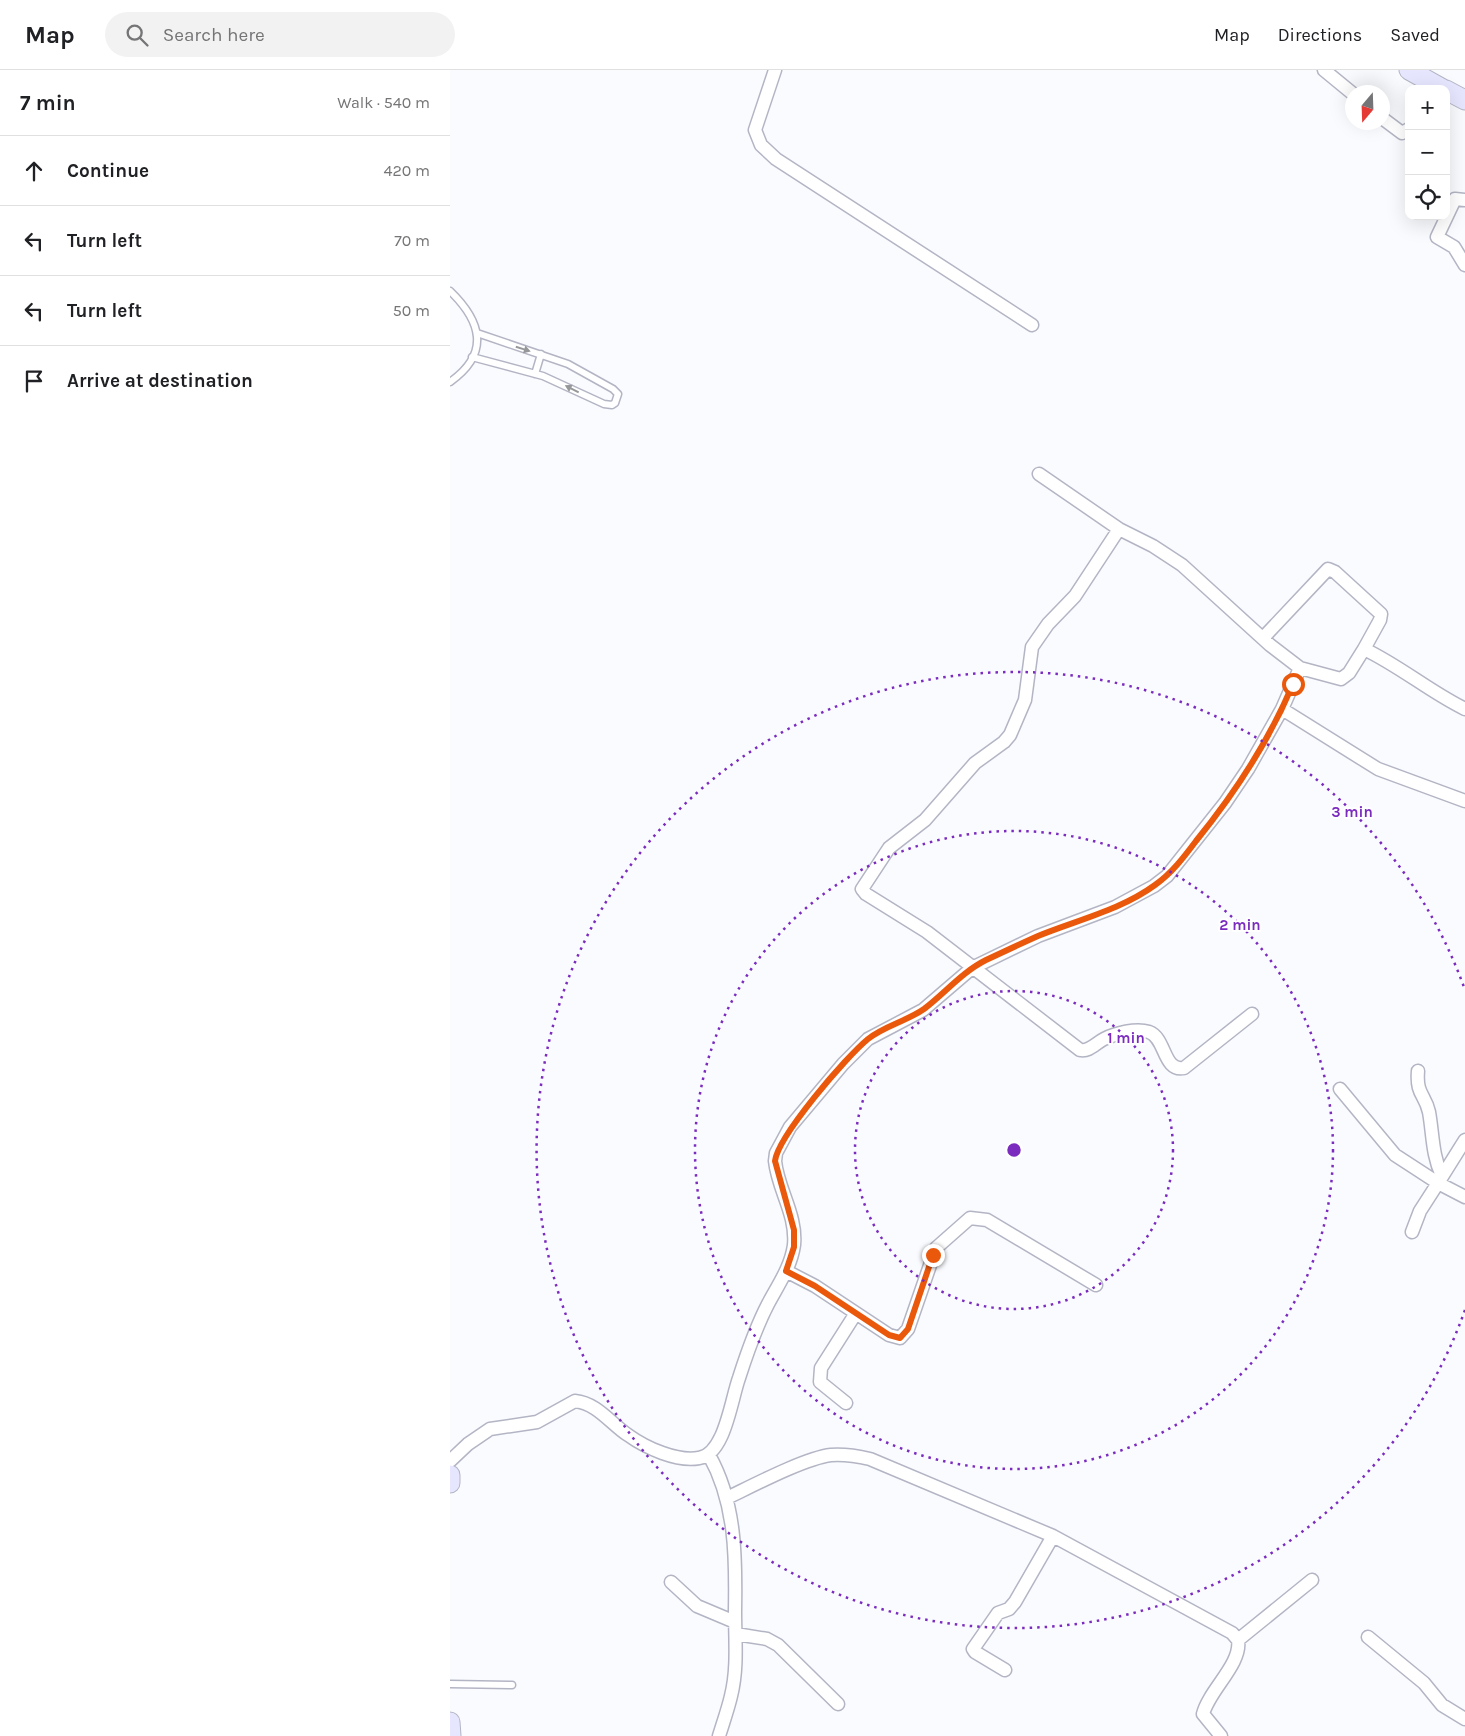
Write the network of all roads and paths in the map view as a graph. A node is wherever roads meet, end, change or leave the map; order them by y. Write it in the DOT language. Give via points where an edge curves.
graph roads {
  1 [pos="775,70"];
  2 [pos="1324,70"];
  3 [pos="1409,70"];
  4 [pos="1434,85"];
  5 [pos="1345,87"];
  6 [pos="1450,93"];
  7 [pos="1465,100"];
  8 [pos="1390,124"];
  9 [pos="1407,130"];
  10 [pos="1465,200"];
  11 [pos="1465,264"];
  12 [pos="450,291"];
  13 [pos="1032,325"];
  14 [pos="477,333"];
  15 [pos="541,354"];
  16 [pos="472,356"];
  17 [pos="535,374"];
  18 [pos="450,382"];
  19 [pos="1039,474"];
  20 [pos="1119,529"];
  21 [pos="1263,638"];
  22 [pos="1364,649"];
  23 [pos="1300,668"];
  24 [pos="1282,709"];
  25 [pos="1465,709"];
  26 [pos="1465,802"];
  27 [pos="972,968"];
  28 [pos="1252,1014"];
  29 [pos="1418,1071"];
  30 [pos="1340,1089"];
  31 [pos="1465,1140"];
  32 [pos="1440,1179"];
  33 [pos="1465,1197"];
  34 [pos="1412,1232"];
  35 [pos="786,1271"];
  36 [pos="1096,1285"];
  37 [pos="856,1313"];
  38 [pos="846,1403"];
  39 [pos="709,1455"];
  40 [pos="450,1461"];
  41 [pos="450,1475"];
  42 [pos="450,1483"];
  43 [pos="727,1498"];
  44 [pos="1053,1536"];
  45 [pos="1312,1580"];
  46 [pos="671,1582"];
  47 [pos="735,1628"];
  48 [pos="1368,1637"];
  49 [pos="1238,1640"];
  50 [pos="1005,1670"];
  51 [pos="450,1684"];
  52 [pos="512,1685"];
  53 [pos="838,1704"];
  54 [pos="1465,1719"];
  55 [pos="450,1722"];
  56 [pos="451,1736"];
  57 [pos="718,1736"];
  58 [pos="1221,1736"];
  1 -- 13 [label="street" via="755,130 761,145 776,159"];
  2 -- 5 [label="street"];
  3 -- 4 [label="street"];
  6 -- 7 [label="street"];
  8 -- 9 [label="street" via="1402,133"];
  10 -- 11 [label="street" via="1456,199 1437,237 1454,247"];
  12 -- 14 [label="lane" via="470,312"];
  14 -- 15 [label="lane, one-way"];
  14 -- 16 [label="lane"];
  15 -- 17 [label="lane"];
  15 -- 17 [label="lane, one-way" via="599,379 616,391 618,398 612,405 604,404"];
  16 -- 17 [label="lane"];
  16 -- 18 [label="lane"];
  19 -- 20 [label="street"];
  20 -- 21 [label="street" via="1154,546 1182,565"];
  20 -- 27 [label="street" via="1076,596 1048,624 1032,647 1025,700 1010,736 975,764 925,820 889,848 862,888 866,894 927,932"];
  21 -- 22 [label="street" via="1328,570 1335,572 1381,614"];
  21 -- 23 [label="street"];
  22 -- 23 [label="street" via="1349,673 1341,679"];
  22 -- 25 [label="street"];
  23 -- 24 [label="street"];
  24 -- 26 [label="street" via="1378,769"];
  24 -- 27 [label="street" via="1225,803 1167,876 1115,907 1038,936"];
  27 -- 28 [label="street" via="1074,1047 1084,1051 1121,1033 1148,1031 1157,1037 1170,1064 1179,1069"];
  27 -- 35 [label="street" via="923,1010 868,1039 843,1064 784,1137 775,1161 794,1230 794,1247"];
  29 -- 32 [label="street" via="1418,1089 1427,1107"];
  30 -- 32 [label="street" via="1395,1155"];
  31 -- 32 [label="street"];
  32 -- 33 [label="street"];
  32 -- 34 [label="street" via="1420,1211"];
  35 -- 37 [label="street"];
  35 -- 39 [label="street" via="750,1345 722,1436"];
  36 -- 37 [label="street" via="987,1220 976,1217 965,1221 936,1248 905,1334 894,1338"];
  37 -- 38 [label="street" via="819,1376 820,1382"];
  39 -- 40 [label="street" via="676,1457 644,1444 595,1408 575,1401 537,1422 490,1429"];
  39 -- 43 [label="street"];
  41 -- 42 [label="street"];
  43 -- 44 [label="street" via="808,1462 829,1455 851,1455 878,1462"];
  43 -- 47 [label="street" via="735,1544"];
  44 -- 49 [label="street" via="1152,1588 1232,1633"];
  44 -- 50 [label="street" via="1014,1602 1009,1609 998,1613 973,1649"];
  45 -- 49 [label="street"];
  46 -- 47 [label="street" via="697,1606"];
  47 -- 53 [label="street" via="778,1645"];
  47 -- 57 [label="street" via="732,1695"];
  48 -- 54 [label="street" via="1424,1683 1442,1705"];
  49 -- 58 [label="street" via="1232,1665 1205,1704 1203,1714"];
  51 -- 52 [label="lane"];
  55 -- 56 [label="street"];
}
